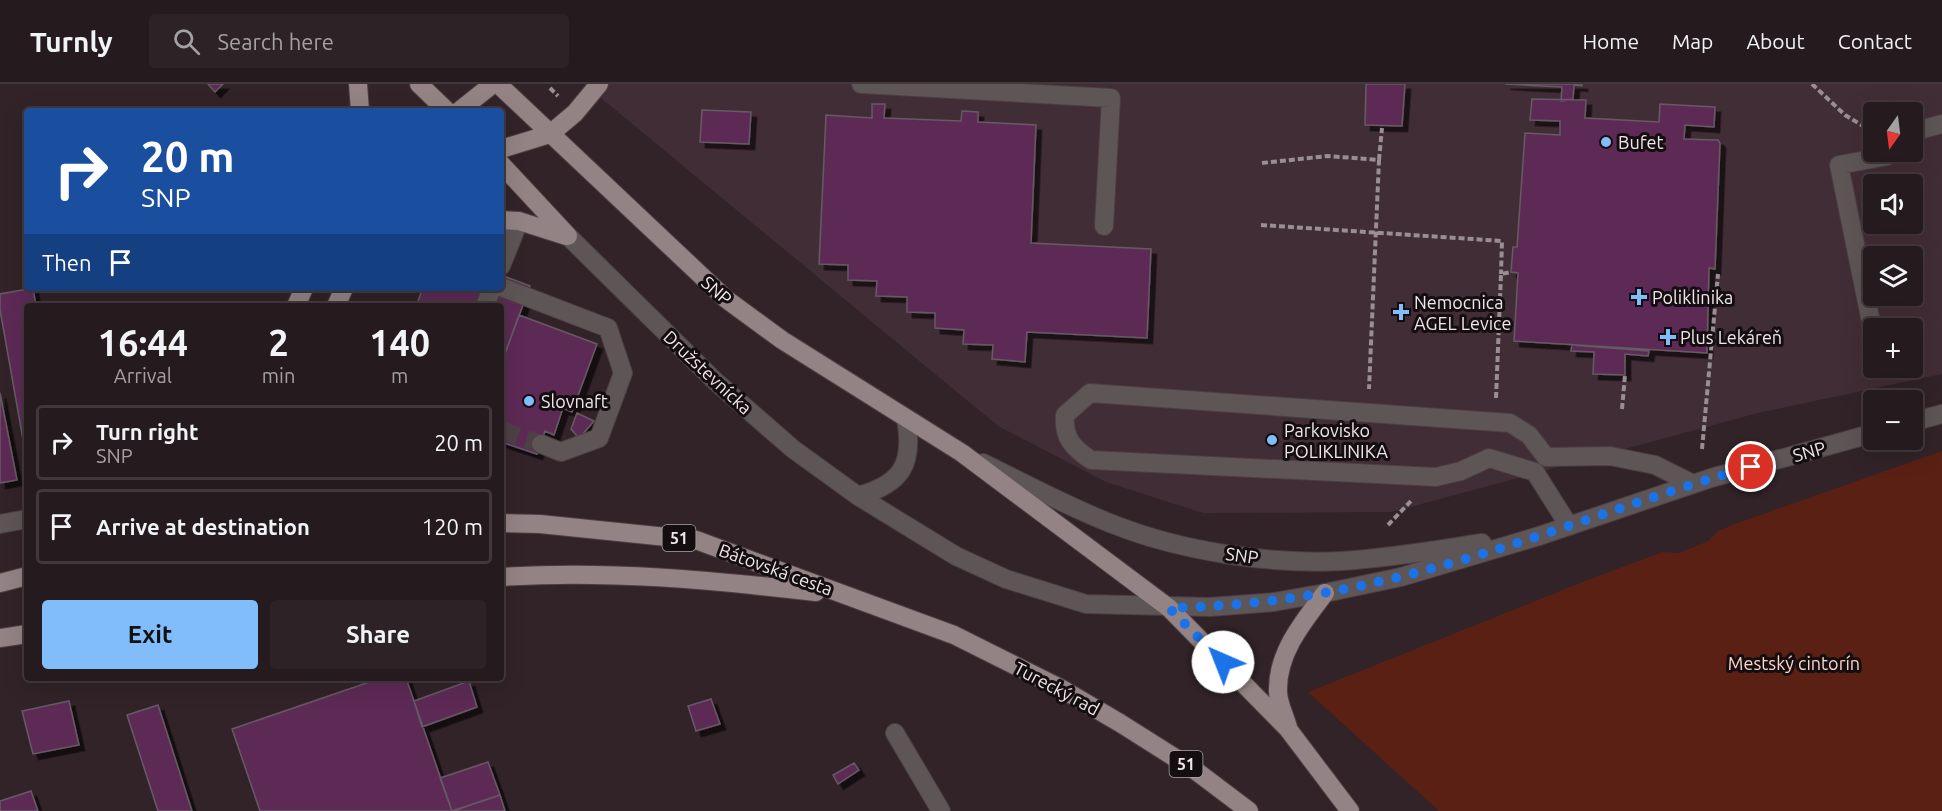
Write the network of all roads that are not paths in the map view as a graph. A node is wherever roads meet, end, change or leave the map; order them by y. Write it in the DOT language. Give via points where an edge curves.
graph roads {
  1 [pos="358,84"];
  2 [pos="419,84"];
  3 [pos="493,84"];
  4 [pos="498,84"];
  5 [pos="599,84"];
  6 [pos="861,84"];
  7 [pos="360,108"];
  8 [pos="444,108"];
  9 [pos="463,108"];
  10 [pos="1942,124"];
  11 [pos="1923,129"];
  12 [pos="550,134"];
  13 [pos="504,148"];
  14 [pos="1863,161"];
  15 [pos="504,167"];
  16 [pos="510,220"];
  17 [pos="1104,226"];
  18 [pos="567,236"];
  19 [pos="504,251"];
  20 [pos="504,288"];
  21 [pos="1870,318"];
  22 [pos="1940,417"];
  23 [pos="906,419"];
  24 [pos="1923,420"];
  25 [pos="1863,436"];
  26 [pos="541,444"];
  27 [pos="962,453"];
  28 [pos="1546,457"];
  29 [pos="1535,472"];
  30 [pos="1693,484"];
  31 [pos="858,496"];
  32 [pos="24,520"];
  33 [pos="504,523"];
  34 [pos="0,524"];
  35 [pos="1569,526"];
  36 [pos="1539,536"];
  37 [pos="24,577"];
  38 [pos="504,578"];
  39 [pos="0,583"];
  40 [pos="1325,593"];
  41 [pos="848,596"];
  42 [pos="1169,608"];
  43 [pos="24,634"];
  44 [pos="0,638"];
  45 [pos="1288,729"];
  46 [pos="895,733"];
  47 [pos="941,811"];
  48 [pos="1249,811"];
  49 [pos="1350,811"];
  1 -- 7 [label="main road"];
  2 -- 8 [label="main road"];
  3 -- 9 [label="main road"];
  4 -- 12 [label="main road"];
  5 -- 12 [label="main road"];
  6 -- 17 [label="street" via="1111,98"];
  10 -- 11 [label="street"];
  12 -- 13 [label="main road"];
  12 -- 23 [label="main road, SNP" via="726,299 782,340"];
  14 -- 21 [label="street" via="1839,165"];
  15 -- 18 [label="main road"];
  16 -- 18 [label="main road"];
  16 -- 19 [label="street"];
  18 -- 31 [label="street, Družstevnícka" via="715,381 793,449"];
  20 -- 26 [label="street" via="608,328 623,373 599,438 561,452"];
  22 -- 24 [label="street"];
  23 -- 27 [label="main road, SNP"];
  23 -- 31 [label="street" via="909,444 903,469 892,483"];
  25 -- 30 [label="street, SNP"];
  27 -- 36 [label="street, SNP" via="1116,526 1228,553 1289,561 1342,561"];
  27 -- 42 [label="main road, SNP"];
  28 -- 29 [label="street"];
  28 -- 29 [label="street" via="1529,435 1510,423 1090,393 1065,415 1064,428 1072,447 1091,460 1436,477 1489,458"];
  28 -- 30 [label="street" via="1610,456 1654,465"];
  29 -- 35 [label="street"];
  30 -- 35 [label="street, SNP"];
  31 -- 42 [label="street, SNP" via="956,556 1006,579 1086,604"];
  32 -- 34 [label="street"];
  33 -- 41 [label="main road, Bátovská cesta / 51" via="696,540"];
  35 -- 36 [label="street, SNP"];
  36 -- 40 [label="street, SNP" via="1401,577"];
  37 -- 39 [label="main road"];
  38 -- 41 [label="main road, Bátovská cesta / 51" via="615,574 711,580"];
  40 -- 42 [label="street, SNP" via="1274,602"];
  40 -- 45 [label="main road" via="1295,631 1280,670 1278,693"];
  41 -- 48 [label="main road, Turecký rad / 51" via="954,635 1062,689 1196,771"];
  42 -- 45 [label="main road"];
  43 -- 44 [label="main road"];
  45 -- 49 [label="main road"];
  46 -- 47 [label="street"];
}
